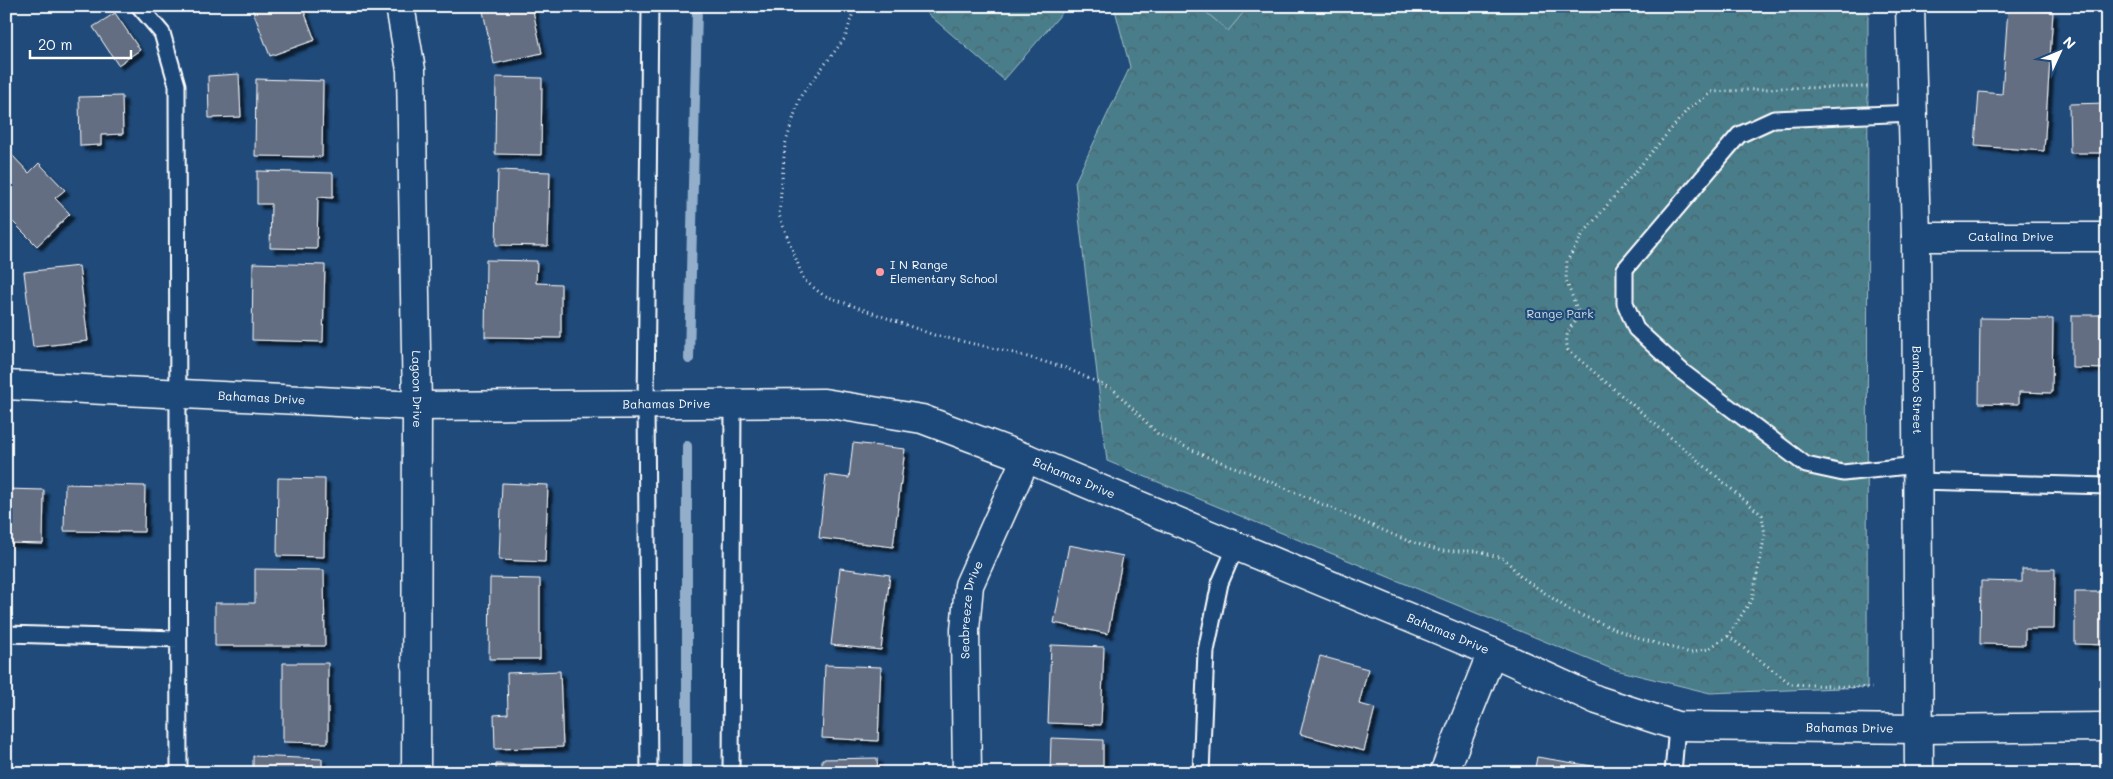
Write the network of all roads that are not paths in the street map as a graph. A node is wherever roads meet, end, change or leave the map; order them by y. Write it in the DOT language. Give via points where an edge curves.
graph roads {
  1 [pos="139,6"];
  2 [pos="400,6"];
  3 [pos="650,6"];
  4 [pos="1910,6"];
  5 [pos="1913,113"];
  6 [pos="1916,237"];
  7 [pos="2107,237"];
  8 [pos="6,386"];
  9 [pos="177,394"];
  10 [pos="733,404"];
  11 [pos="646,405"];
  12 [pos="417,406"];
  13 [pos="1026,458"];
  14 [pos="1917,473"];
  15 [pos="2107,486"];
  16 [pos="1236,546"];
  17 [pos="6,634"];
  18 [pos="178,639"];
  19 [pos="1492,652"];
  20 [pos="1677,726"];
  21 [pos="2107,728"];
  22 [pos="1919,729"];
  23 [pos="179,773"];
  24 [pos="416,773"];
  25 [pos="650,773"];
  26 [pos="732,773"];
  27 [pos="967,773"];
  28 [pos="1201,773"];
  29 [pos="1444,773"];
  30 [pos="1673,773"];
  31 [pos="1919,773"];
  1 -- 9 [label="lane" via="162,33 177,85"];
  2 -- 12 [label="street, Lagoon Drive" via="411,70"];
  3 -- 11 [label="lane"];
  4 -- 5 [label="street, Bamboo Street"];
  5 -- 6 [label="street, Bamboo Street"];
  5 -- 14 [label="lane" via="1774,119 1739,135 1625,269 1625,303 1636,329 1684,373 1806,465 1843,473"];
  6 -- 7 [label="street, Catalina Drive"];
  6 -- 14 [label="street, Bamboo Street"];
  8 -- 9 [label="street, Bahamas Drive"];
  9 -- 12 [label="street, Bahamas Drive"];
  9 -- 18 [label="lane"];
  10 -- 11 [label="street, Bahamas Drive"];
  10 -- 13 [label="street, Bahamas Drive" via="824,403 922,419"];
  10 -- 26 [label="lane"];
  11 -- 12 [label="street, Bahamas Drive"];
  11 -- 25 [label="lane"];
  12 -- 24 [label="street, Lagoon Drive"];
  13 -- 16 [label="street, Bahamas Drive"];
  13 -- 27 [label="street, Seabreeze Drive" via="968,584 965,630"];
  14 -- 15 [label="lane"];
  14 -- 22 [label="street, Bamboo Street"];
  16 -- 19 [label="street, Bahamas Drive"];
  16 -- 28 [label="lane" via="1220,583 1206,651"];
  17 -- 18 [label="lane"];
  18 -- 23 [label="lane"];
  19 -- 20 [label="street, Bahamas Drive" via="1597,700"];
  19 -- 29 [label="street"];
  20 -- 22 [label="street, Bahamas Drive"];
  20 -- 30 [label="lane"];
  21 -- 22 [label="street, Bahamas Drive"];
  22 -- 31 [label="street, Bamboo Street"];
}
